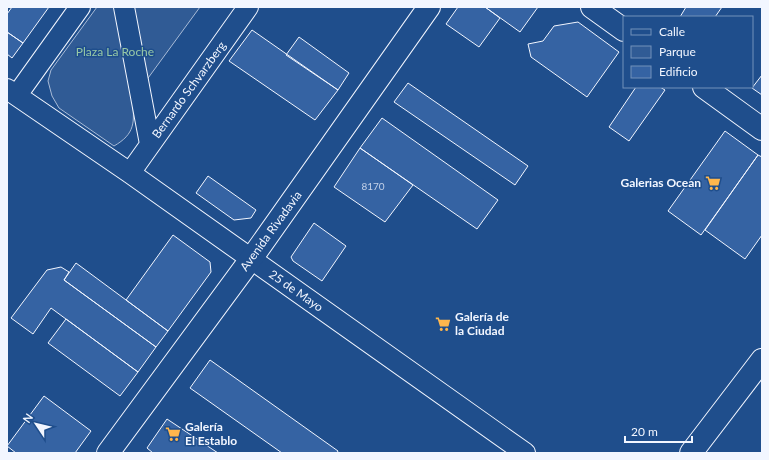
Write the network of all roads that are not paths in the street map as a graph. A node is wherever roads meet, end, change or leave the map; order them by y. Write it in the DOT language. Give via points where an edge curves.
graph roads {
  1 [pos="80,7"];
  2 [pos="124,7"];
  3 [pos="248,7"];
  4 [pos="429,7"];
  5 [pos="592,7"];
  6 [pos="623,29"];
  7 [pos="705,88"];
  8 [pos="12,92"];
  9 [pos="762,129"];
  10 [pos="150,144"];
  11 [pos="130,173"];
  12 [pos="251,259"];
  13 [pos="762,360"];
  14 [pos="108,453"];
  15 [pos="525,453"];
  16 [pos="691,453"];
  1 -- 8 [label="street"];
  2 -- 10 [label="street"];
  3 -- 10 [label="street, Bernardo Schvarzberg"];
  4 -- 12 [label="main road, Avenida Rivadavia"];
  5 -- 6 [label="main road"];
  7 -- 9 [label="main road"];
  8 -- 11 [label="street, 25 de Mayo"];
  10 -- 11 [label="street, Bernardo Schvarzberg"];
  11 -- 12 [label="street, 25 de Mayo"];
  12 -- 14 [label="main road, Avenida Rivadavia"];
  12 -- 15 [label="street, 25 de Mayo"];
  13 -- 16 [label="main road"];
}
